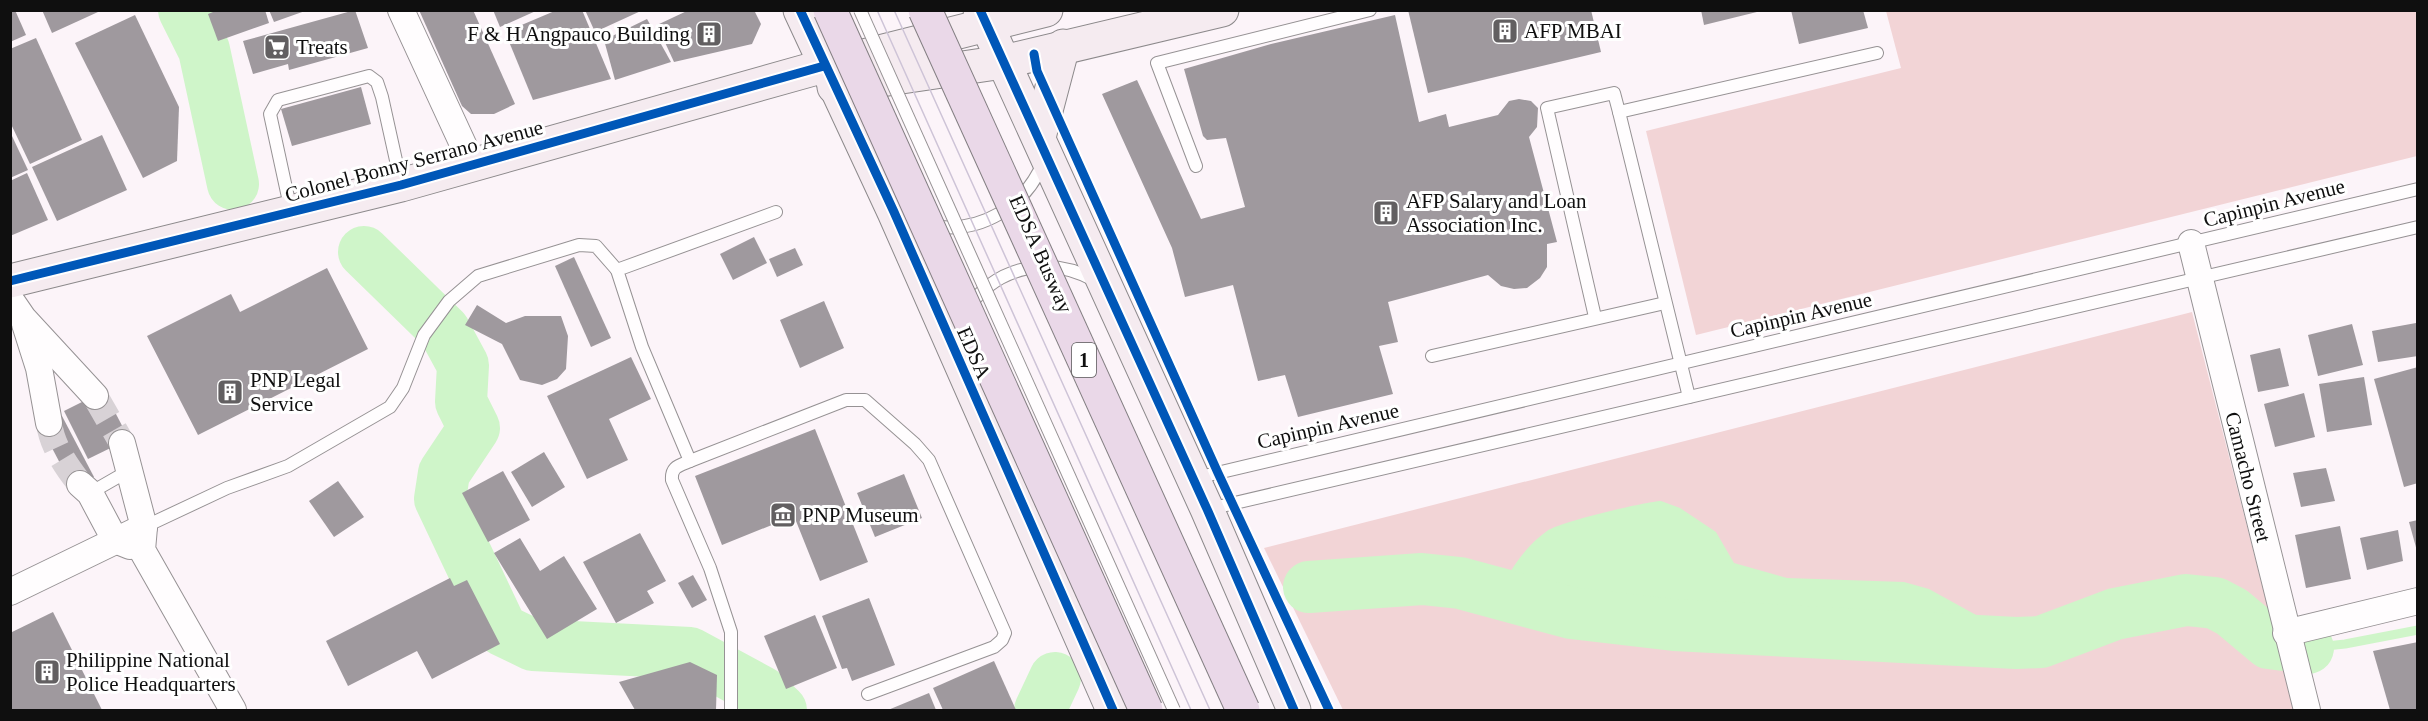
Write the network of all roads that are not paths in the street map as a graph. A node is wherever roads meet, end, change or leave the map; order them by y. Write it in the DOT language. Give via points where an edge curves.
graph roads {
  1 [pos="401,10"];
  2 [pos="800,10"];
  3 [pos="830,10"];
  4 [pos="860,10"];
  5 [pos="1046,10"];
  6 [pos="1222,10"];
  7 [pos="1370,10"];
  8 [pos="984,18"];
  9 [pos="922,21"];
  10 [pos="1063,46"];
  11 [pos="1877,53"];
  12 [pos="1003,62"];
  13 [pos="829,76"];
  14 [pos="943,86"];
  15 [pos="1619,112"];
  16 [pos="1043,146"];
  17 [pos="473,165"];
  18 [pos="1196,166"];
  19 [pos="401,185"];
  20 [pos="2418,189"];
  21 [pos="997,204"];
  22 [pos="292,212"];
  23 [pos="776,212"];
  24 [pos="894,212"];
  25 [pos="1006,226"];
  26 [pos="2418,227"];
  27 [pos="2191,243"];
  28 [pos="1021,258"];
  29 [pos="617,270"];
  30 [pos="2199,278"];
  31 [pos="1031,280"];
  32 [pos="10,281"];
  33 [pos="1107,289"];
  34 [pos="1665,303"];
  35 [pos="17,308"];
  36 [pos="1596,317"];
  37 [pos="1432,356"];
  38 [pos="956,357"];
  39 [pos="1680,363"];
  40 [pos="95,396"];
  41 [pos="1689,397"];
  42 [pos="53,421"];
  43 [pos="122,442"];
  44 [pos="690,461"];
  45 [pos="130,470"];
  46 [pos="1193,479"];
  47 [pos="86,486"];
  48 [pos="1207,509"];
  49 [pos="143,538"];
  50 [pos="115,540"];
  51 [pos="10,592"];
  52 [pos="2418,601"];
  53 [pos="2288,644"];
  54 [pos="868,694"];
  55 [pos="731,705"];
  56 [pos="233,711"];
  57 [pos="1113,711"];
  58 [pos="1146,711"];
  59 [pos="1174,711"];
  60 [pos="1243,711"];
  61 [pos="1293,711"];
  62 [pos="2307,711"];
  1 -- 17 [label="street"];
  2 -- 13 [label="main road, EDSA"];
  3 -- 58 [label="highway, EDSA, bridge"];
  4 -- 59 [label="lane, bridge"];
  5 -- 8 [label="main road, Colonel Bonny Serrano Avenue"];
  6 -- 10 [label="main road, Colonel Bonny Serrano Avenue"];
  7 -- 18 [label="lane" via="1157,63"];
  8 -- 12 [label="main road"];
  8 -- 13 [label="main road, Colonel Bonny Serrano Avenue"];
  9 -- 14 [label="lane" via="931,59"];
  9 -- 60 [label="highway, 1, bridge"];
  10 -- 12 [label="main road, Colonel Bonny Serrano Avenue"];
  10 -- 16 [label="main road"];
  11 -- 15 [label="lane"];
  12 -- 13 [label="main road, Colonel Bonny Serrano Avenue"];
  12 -- 16 [label="main road"];
  13 -- 17 [label="main road, Colonel Bonny Serrano Avenue" via="749,88"];
  13 -- 24 [label="main road, EDSA"];
  15 -- 34 [label="lane"];
  15 -- 36 [label="lane" via="1614,93 1547,108"];
  16 -- 24 [label="lane" via="1034,183 1020,199 985,221 965,227 933,227"];
  16 -- 33 [label="main road"];
  17 -- 19 [label="main road, Colonel Bonny Serrano Avenue"];
  19 -- 22 [label="main road, Colonel Bonny Serrano Avenue"];
  19 -- 22 [label="lane" via="380,90 369,76 278,100 273,105 270,114"];
  20 -- 27 [label="lane, Capinpin Avenue"];
  21 -- 25 [label="lane, EDSA Busway"];
  22 -- 32 [label="main road, Colonel Bonny Serrano Avenue"];
  23 -- 29 [label="lane"];
  24 -- 38 [label="main road, EDSA"];
  26 -- 30 [label="lane"];
  27 -- 30 [label="street, Camacho Street"];
  27 -- 39 [label="lane, Capinpin Avenue"];
  28 -- 31 [label="lane, EDSA Busway"];
  29 -- 44 [label="lane" via="642,347"];
  29 -- 49 [label="lane" via="596,246 579,245 478,276 449,301 424,335 403,388 390,407 288,466 227,488"];
  30 -- 41 [label="lane"];
  30 -- 53 [label="street, Camacho Street"];
  33 -- 38 [label="lane" via="1079,272 1058,267 1024,268 1001,276 967,310 958,333"];
  33 -- 46 [label="main road"];
  34 -- 36 [label="lane"];
  34 -- 39 [label="lane"];
  35 -- 40 [label="street"];
  35 -- 42 [label="street"];
  36 -- 37 [label="lane"];
  38 -- 57 [label="main road, EDSA"];
  39 -- 41 [label="lane"];
  39 -- 46 [label="lane, Capinpin Avenue"];
  41 -- 48 [label="lane"];
  43 -- 45 [label="street"];
  44 -- 54 [label="lane" via="856,399 865,400 929,460 1005,633 994,647"];
  44 -- 55 [label="lane" via="674,467 672,480 710,568 731,632"];
  45 -- 47 [label="lane"];
  45 -- 49 [label="street"];
  46 -- 48 [label="main road"];
  47 -- 50 [label="street"];
  48 -- 61 [label="main road"];
  49 -- 50 [label="street"];
  49 -- 56 [label="street"];
  50 -- 51 [label="street"];
  52 -- 53 [label="street"];
  53 -- 62 [label="street, Camacho Street"];
}
